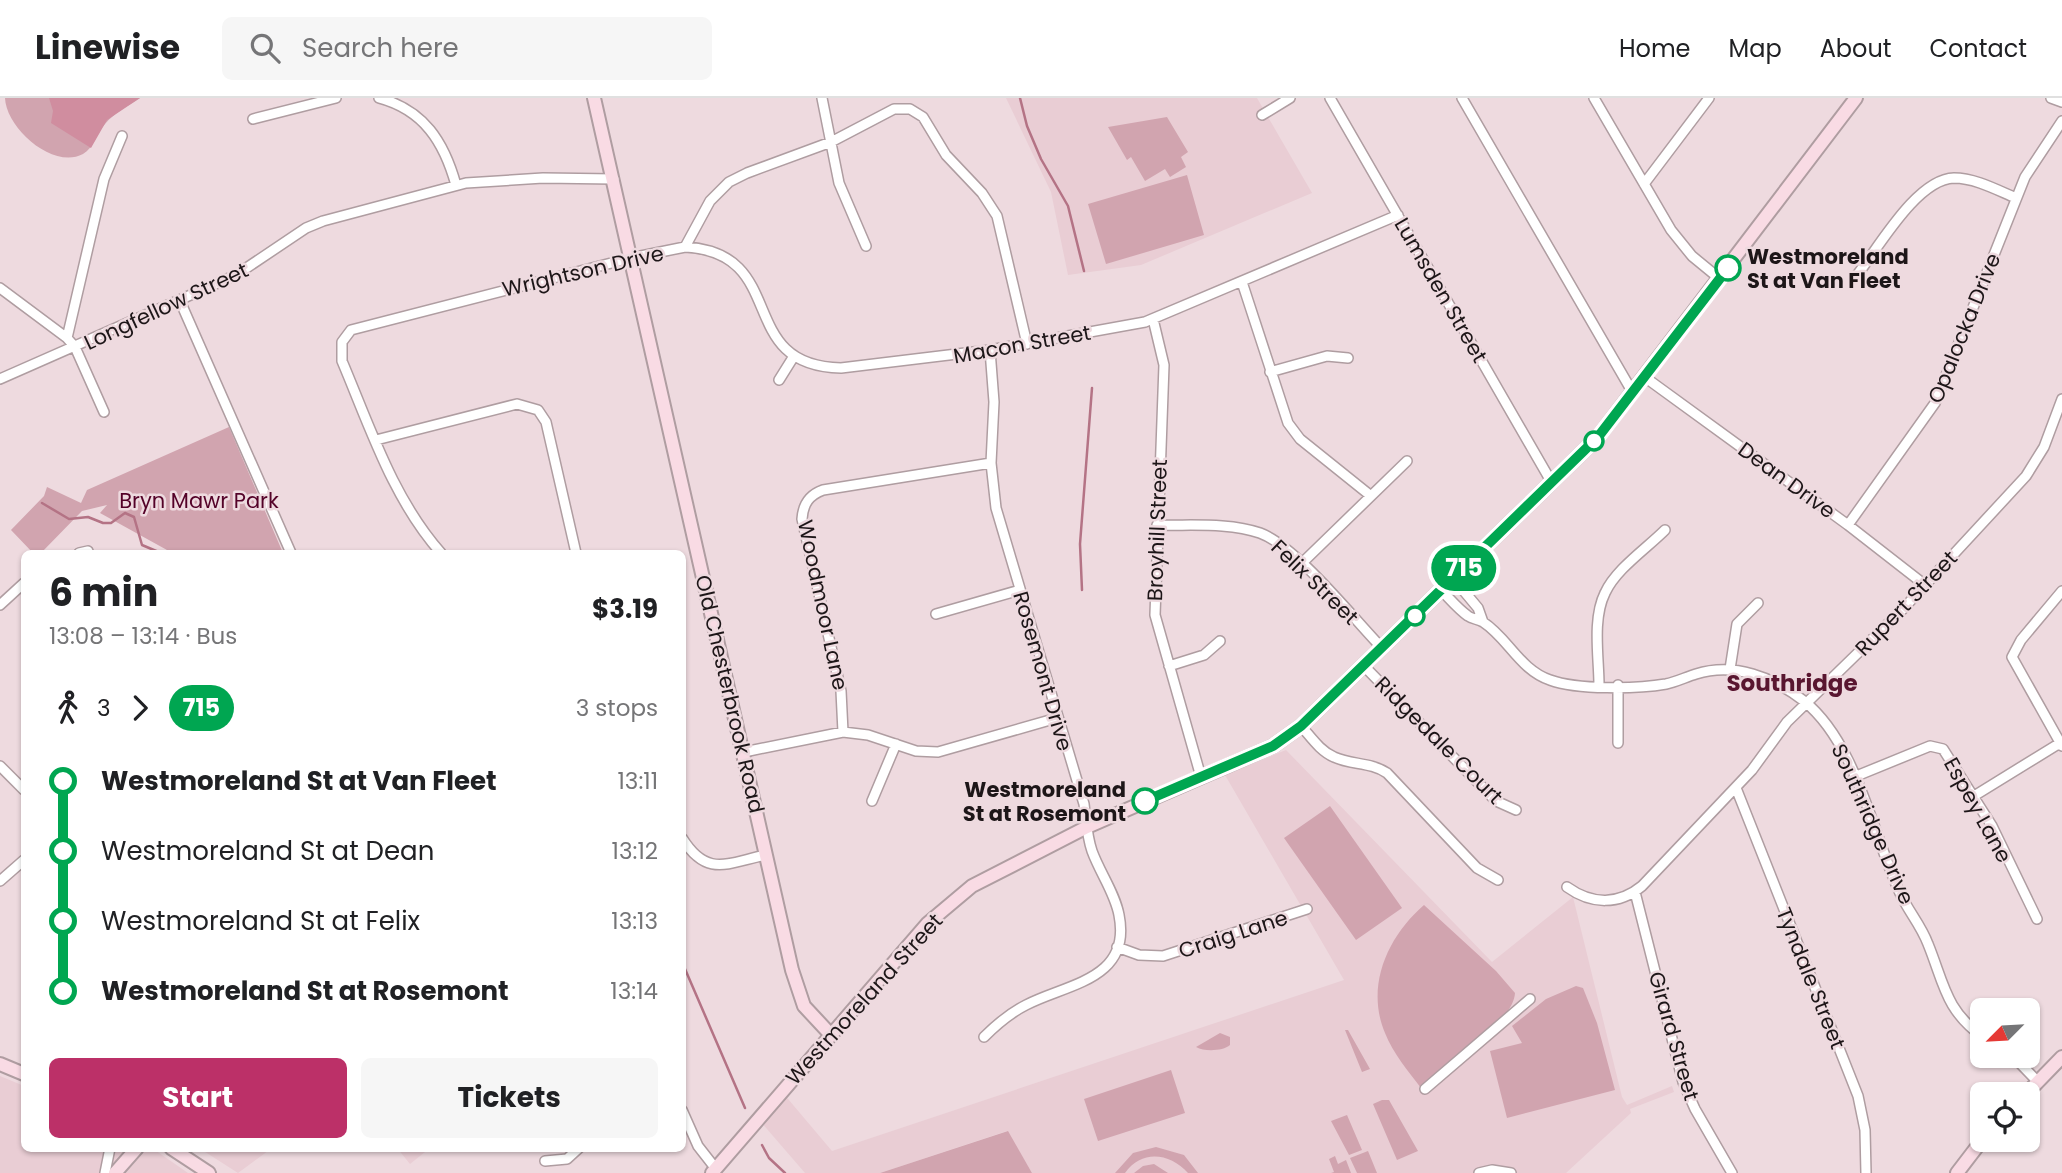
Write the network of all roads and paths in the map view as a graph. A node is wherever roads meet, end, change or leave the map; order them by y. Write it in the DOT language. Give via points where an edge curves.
graph roads {
  1 [pos="336,98"];
  2 [pos="379,98"];
  3 [pos="594,98"];
  4 [pos="822,98"];
  5 [pos="912,98"];
  6 [pos="1290,98"];
  7 [pos="1329,98"];
  8 [pos="1462,98"];
  9 [pos="1594,98"];
  10 [pos="1709,98"];
  11 [pos="1856,98"];
  12 [pos="2051,98"];
  13 [pos="2062,102"];
  14 [pos="909,108"];
  15 [pos="1262,115"];
  16 [pos="253,119"];
  17 [pos="2062,121"];
  18 [pos="122,136"];
  19 [pos="831,142"];
  20 [pos="614,179"];
  21 [pos="1644,184"];
  22 [pos="456,185"];
  23 [pos="2016,198"];
  24 [pos="1398,215"];
  25 [pos="866,246"];
  26 [pos="684,247"];
  27 [pos="631,258"];
  28 [pos="1857,275"];
  29 [pos="1720,279"];
  30 [pos="1242,282"];
  31 [pos="0,288"];
  32 [pos="180,301"];
  33 [pos="1153,319"];
  34 [pos="67,338"];
  35 [pos="1027,344"];
  36 [pos="75,347"];
  37 [pos="990,350"];
  38 [pos="794,356"];
  39 [pos="1348,359"];
  40 [pos="1270,372"];
  41 [pos="1646,377"];
  42 [pos="0,379"];
  43 [pos="779,380"];
  44 [pos="1633,393"];
  45 [pos="2062,399"];
  46 [pos="104,412"];
  47 [pos="376,440"];
  48 [pos="1406,461"];
  49 [pos="991,463"];
  50 [pos="1552,482"];
  51 [pos="1371,496"];
  52 [pos="1848,524"];
  53 [pos="1157,525"];
  54 [pos="1665,530"];
  55 [pos="290,550"];
  56 [pos="439,550"];
  57 [pos="575,550"];
  58 [pos="1301,564"];
  59 [pos="1453,578"];
  60 [pos="1925,585"];
  61 [pos="21,586"];
  62 [pos="1020,590"];
  63 [pos="1441,590"];
  64 [pos="2062,591"];
  65 [pos="1758,603"];
  66 [pos="0,605"];
  67 [pos="936,614"];
  68 [pos="1483,622"];
  69 [pos="1220,641"];
  70 [pos="1382,648"];
  71 [pos="1169,666"];
  72 [pos="1364,666"];
  73 [pos="1730,670"];
  74 [pos="1599,685"];
  75 [pos="1618,685"];
  76 [pos="1807,704"];
  77 [pos="1057,718"];
  78 [pos="1301,726"];
  79 [pos="843,732"];
  80 [pos="1618,743"];
  81 [pos="896,744"];
  82 [pos="2061,745"];
  83 [pos="744,752"];
  84 [pos="0,766"];
  85 [pos="1201,777"];
  86 [pos="1854,777"];
  87 [pos="21,787"];
  88 [pos="1736,788"];
  89 [pos="1974,796"];
  90 [pos="872,801"];
  91 [pos="1516,810"];
  92 [pos="1087,827"];
  93 [pos="686,844"];
  94 [pos="766,855"];
  95 [pos="21,863"];
  96 [pos="1498,880"];
  97 [pos="0,881"];
  98 [pos="1567,887"];
  99 [pos="1635,892"];
  100 [pos="1307,909"];
  101 [pos="2037,919"];
  102 [pos="1117,947"];
  103 [pos="1530,999"];
  104 [pos="1970,1027"];
  105 [pos="831,1035"];
  106 [pos="984,1037"];
  107 [pos="2062,1058"];
  108 [pos="0,1064"];
  109 [pos="2025,1068"];
  110 [pos="21,1073"];
  111 [pos="2038,1082"];
  112 [pos="1425,1089"];
  113 [pos="686,1119"];
  114 [pos="109,1152"];
  115 [pos="133,1152"];
  116 [pos="177,1152"];
  117 [pos="574,1152"];
  118 [pos="1973,1152"];
  119 [pos="545,1161"];
  120 [pos="714,1171"];
  121 [pos="105,1173"];
  122 [pos="115,1173"];
  123 [pos="209,1173"];
  124 [pos="1479,1173"];
  125 [pos="1511,1173"];
  126 [pos="1732,1173"];
  127 [pos="1866,1173"];
  128 [pos="1957,1173"];
  1 -- 16 [label="street"];
  2 -- 22 [label="street" via="403,107 426,124 443,146"];
  3 -- 20 [label="main road, Old Chesterbrook Road"];
  4 -- 19 [label="street"];
  5 -- 14 [label="street"];
  6 -- 15 [label="street"];
  7 -- 24 [label="street, Lumsden Street"];
  8 -- 44 [label="street"];
  9 -- 21 [label="street"];
  10 -- 21 [label="street"];
  11 -- 29 [label="main road, Westmoreland Street"];
  12 -- 13 [label="street"];
  14 -- 19 [label="street, Wrightson Drive" via="894,109"];
  14 -- 35 [label="street" via="923,117 946,155 997,216"];
  17 -- 23 [label="street, Opalocka Drive"];
  18 -- 34 [label="street" via="104,179"];
  19 -- 25 [label="street" via="839,183"];
  19 -- 26 [label="street, Wrightson Drive" via="729,183 710,201"];
  20 -- 22 [label="street, Longfellow Street"];
  20 -- 27 [label="main road, Old Chesterbrook Road"];
  21 -- 29 [label="street" via="1682,244"];
  22 -- 32 [label="street, Longfellow Street" via="318,223 254,266"];
  23 -- 28 [label="street" via="1962,179 1937,181 1918,195"];
  23 -- 52 [label="street, Opalocka Drive" via="1935,403"];
  24 -- 30 [label="street, Macon Street"];
  24 -- 50 [label="street, Lumsden Street"];
  26 -- 27 [label="street, Wrightson Drive"];
  26 -- 38 [label="street, Macon Street" via="717,253 745,272 770,330"];
  27 -- 47 [label="street, Wrightson Drive" via="358,327 342,342 342,361"];
  27 -- 83 [label="main road, Old Chesterbrook Road"];
  29 -- 41 [label="main road, Westmoreland Street"];
  30 -- 33 [label="street, Macon Street"];
  30 -- 40 [label="street"];
  31 -- 34 [label="street"];
  32 -- 36 [label="street, Longfellow Street"];
  32 -- 55 [label="street"];
  33 -- 35 [label="street, Macon Street"];
  33 -- 53 [label="street, Broyhill Street" via="1164,365"];
  34 -- 36 [label="street"];
  35 -- 37 [label="street, Macon Street"];
  36 -- 42 [label="street, Longfellow Street"];
  36 -- 46 [label="street"];
  37 -- 38 [label="street, Macon Street" via="841,369"];
  37 -- 49 [label="street, Rosemont Drive" via="994,402"];
  38 -- 43 [label="street"];
  39 -- 40 [label="street" via="1327,356"];
  40 -- 51 [label="street" via="1283,413 1295,433"];
  41 -- 44 [label="main road, Westmoreland Street"];
  41 -- 52 [label="street, Dean Drive"];
  44 -- 50 [label="main road, Westmoreland Street" via="1598,437"];
  45 -- 60 [label="street, Rupert Street" via="2044,447 2026,476"];
  47 -- 56 [label="street" via="405,503"];
  47 -- 57 [label="street" via="517,404 531,406 544,418"];
  48 -- 51 [label="street"];
  49 -- 62 [label="street, Rosemont Drive" via="996,508"];
  49 -- 79 [label="street, Woodmoor Lane" via="823,490 804,505 802,519 841,691"];
  50 -- 59 [label="main road, Westmoreland Street"];
  51 -- 58 [label="street"];
  52 -- 60 [label="street, Dean Drive"];
  53 -- 58 [label="street, Felix Street" via="1259,533 1280,544"];
  53 -- 71 [label="street, Broyhill Street" via="1155,615"];
  54 -- 74 [label="street" via="1605,593 1600,613"];
  58 -- 70 [label="street, Felix Street"];
  59 -- 63 [label="main road, Westmoreland Street"];
  59 -- 68 [label="street, Southridge Drive" via="1478,608"];
  60 -- 76 [label="street, Rupert Street"];
  61 -- 66 [label="street"];
  62 -- 67 [label="street"];
  62 -- 77 [label="street, Rosemont Drive"];
  63 -- 68 [label="street, Southridge Drive" via="1468,616"];
  63 -- 70 [label="main road, Westmoreland Street"];
  64 -- 82 [label="street" via="2012,657"];
  65 -- 73 [label="street" via="1737,624"];
  68 -- 74 [label="street, Southridge Drive" via="1538,675 1561,684"];
  69 -- 71 [label="street" via="1204,655"];
  70 -- 72 [label="main road, Westmoreland Street"];
  71 -- 85 [label="street, Broyhill Street"];
  72 -- 78 [label="main road, Westmoreland Street"];
  72 -- 91 [label="street, Ridgedale Court" via="1496,801"];
  73 -- 75 [label="street, Southridge Drive" via="1667,684"];
  73 -- 76 [label="street, Southridge Drive" via="1763,677"];
  74 -- 75 [label="street, Southridge Drive"];
  75 -- 80 [label="street"];
  76 -- 86 [label="street, Southridge Drive" via="1833,734"];
  76 -- 88 [label="street, Rupert Street" via="1774,736"];
  77 -- 81 [label="street" via="938,752"];
  77 -- 92 [label="street, Rosemont Drive"];
  78 -- 85 [label="main road, Westmoreland Street" via="1273,746"];
  78 -- 96 [label="street" via="1333,757 1387,773 1476,868"];
  79 -- 81 [label="street"];
  79 -- 83 [label="street"];
  81 -- 90 [label="street"];
  82 -- 89 [label="street"];
  83 -- 94 [label="main road, Old Chesterbrook Road"];
  84 -- 87 [label="street"];
  85 -- 92 [label="main road, Westmoreland Street"];
  86 -- 89 [label="street, Espey Lane" via="1929,741 1948,753"];
  86 -- 104 [label="street, Southridge Drive" via="1899,891 1930,947 1947,998"];
  88 -- 99 [label="street, Rupert Street"];
  88 -- 127 [label="street, Tyndale Street" via="1858,1096"];
  89 -- 101 [label="street, Espey Lane"];
  92 -- 102 [label="street, Rosemont Drive" via="1091,850 1120,917"];
  92 -- 105 [label="main road, Westmoreland Street" via="990,874 952,902 928,923"];
  93 -- 94 [label="street" via="696,858 708,864"];
  94 -- 105 [label="main road, Old Chesterbrook Road" via="800,997"];
  95 -- 97 [label="street"];
  98 -- 99 [label="street" via="1606,901"];
  99 -- 126 [label="street, Girard Street" via="1683,1082"];
  100 -- 102 [label="street, Craig Lane" via="1163,956 1139,955"];
  102 -- 106 [label="street" via="1097,975 1028,1003"];
  103 -- 112 [label="street"];
  105 -- 120 [label="main road, Westmoreland Street"];
  107 -- 111 [label="main road"];
  108 -- 110 [label="main road"];
  109 -- 111 [label="street"];
  113 -- 120 [label="street"];
  114 -- 121 [label="street"];
  115 -- 122 [label="main road"];
  116 -- 123 [label="main road"];
  117 -- 119 [label="street" via="560,1162"];
  118 -- 128 [label="main road"];
  124 -- 125 [label="street"];
}
